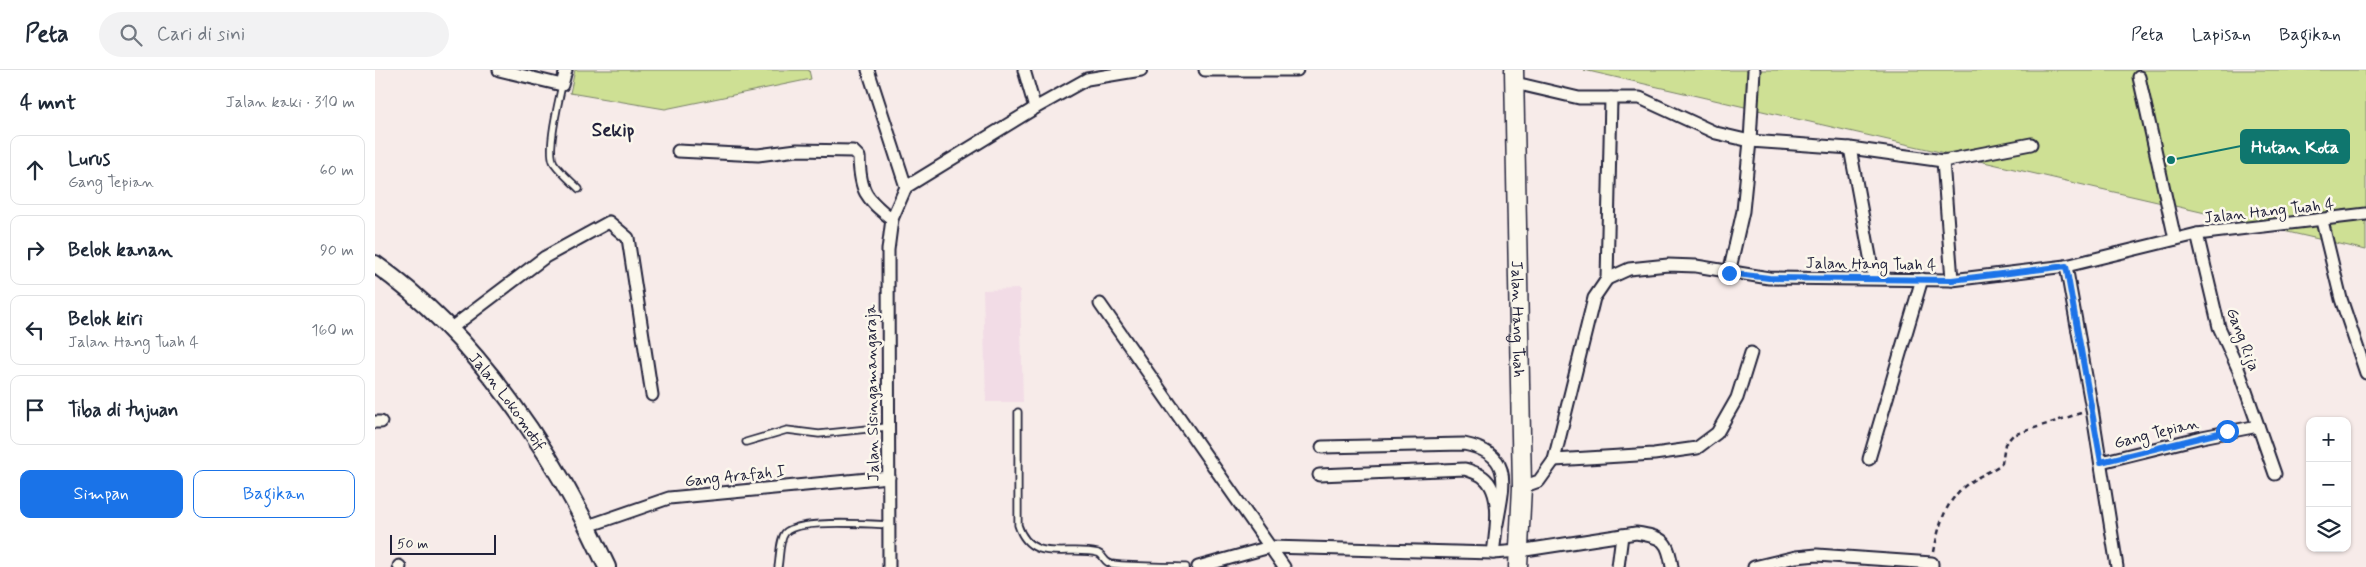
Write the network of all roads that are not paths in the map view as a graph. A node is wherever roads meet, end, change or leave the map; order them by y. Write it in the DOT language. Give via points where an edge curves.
graph roads {
  1 [pos="499,70"];
  2 [pos="565,70"];
  3 [pos="868,70"];
  4 [pos="1024,70"];
  5 [pos="1141,70"];
  6 [pos="1205,70"];
  7 [pos="1297,70"];
  8 [pos="1753,70"];
  9 [pos="1514,77"];
  10 [pos="2139,77"];
  11 [pos="562,85"];
  12 [pos="1611,98"];
  13 [pos="1035,108"];
  14 [pos="1750,141"];
  15 [pos="2031,144"];
  16 [pos="1850,148"];
  17 [pos="678,152"];
  18 [pos="1943,161"];
  19 [pos="906,187"];
  20 [pos="579,189"];
  21 [pos="2366,214"];
  22 [pos="892,219"];
  23 [pos="2322,221"];
  24 [pos="2197,234"];
  25 [pos="2175,239"];
  26 [pos="375,264"];
  27 [pos="2066,266"];
  28 [pos="1729,273"];
  29 [pos="1874,278"];
  30 [pos="1607,279"];
  31 [pos="1922,279"];
  32 [pos="1952,280"];
  33 [pos="1099,304"];
  34 [pos="450,329"];
  35 [pos="1751,353"];
  36 [pos="2366,373"];
  37 [pos="652,395"];
  38 [pos="1018,412"];
  39 [pos="2258,426"];
  40 [pos="887,427"];
  41 [pos="746,442"];
  42 [pos="1322,447"];
  43 [pos="1869,459"];
  44 [pos="1554,460"];
  45 [pos="2101,462"];
  46 [pos="2275,474"];
  47 [pos="1319,475"];
  48 [pos="889,477"];
  49 [pos="1522,487"];
  50 [pos="1497,524"];
  51 [pos="889,525"];
  52 [pos="588,526"];
  53 [pos="1622,535"];
  54 [pos="1269,547"];
  55 [pos="1493,553"];
  56 [pos="1518,559"];
  57 [pos="1932,565"];
  58 [pos="607,567"];
  59 [pos="778,567"];
  60 [pos="889,567"];
  61 [pos="1186,567"];
  62 [pos="1198,567"];
  63 [pos="1284,567"];
  64 [pos="1618,567"];
  65 [pos="1672,567"];
  66 [pos="1754,567"];
  67 [pos="2117,567"];
  1 -- 11 [label="street"];
  2 -- 11 [label="street"];
  3 -- 19 [label="street"];
  4 -- 13 [label="street"];
  5 -- 13 [label="street" via="1087,79"];
  6 -- 7 [label="street"];
  8 -- 14 [label="street"];
  9 -- 12 [label="street" via="1579,98"];
  9 -- 49 [label="main road, Jalan Hang Tuah"];
  10 -- 25 [label="street"];
  11 -- 20 [label="lane" via="554,120 552,157"];
  12 -- 14 [label="street" via="1640,98 1716,133"];
  12 -- 30 [label="street"];
  13 -- 19 [label="street"];
  14 -- 16 [label="street"];
  14 -- 28 [label="street" via="1743,211"];
  15 -- 18 [label="street"];
  16 -- 18 [label="street"];
  16 -- 29 [label="street"];
  17 -- 22 [label="street" via="757,155 797,150 853,151 859,157 860,181 865,192 875,206"];
  18 -- 32 [label="street"];
  19 -- 22 [label="street, Jalan Sisingamangaraja"];
  21 -- 23 [label="street, Jalan Hang Tuah 4"];
  22 -- 40 [label="street, Jalan Sisingamangaraja" via="887,285"];
  23 -- 24 [label="street, Jalan Hang Tuah 4"];
  23 -- 36 [label="street" via="2341,299"];
  24 -- 25 [label="street, Jalan Hang Tuah 4"];
  24 -- 39 [label="street, Gang Rija" via="2219,327"];
  25 -- 27 [label="street, Jalan Hang Tuah 4"];
  26 -- 34 [label="street, Jalan Lokomotif" via="407,287"];
  27 -- 32 [label="street, Jalan Hang Tuah 4"];
  27 -- 45 [label="street"];
  28 -- 29 [label="street, Jalan Hang Tuah 4" via="1769,278"];
  28 -- 30 [label="street, Jalan Hang Tuah 4" via="1696,266 1668,265 1629,269"];
  29 -- 31 [label="street, Jalan Hang Tuah 4"];
  30 -- 44 [label="street" via="1594,298"];
  31 -- 32 [label="street, Jalan Hang Tuah 4"];
  31 -- 43 [label="street"];
  33 -- 54 [label="street"];
  34 -- 37 [label="street" via="545,257 609,222 628,238"];
  34 -- 52 [label="street, Jalan Lokomotif" via="486,370 542,449"];
  35 -- 44 [label="street" via="1737,398 1717,433 1697,448"];
  38 -- 61 [label="lane" via="1018,525 1030,546 1044,550 1098,553 1111,564"];
  39 -- 45 [label="street, Gang Tepian"];
  39 -- 46 [label="street"];
  40 -- 41 [label="lane" via="819,434 787,430"];
  40 -- 48 [label="street, Jalan Sisingamangaraja"];
  42 -- 50 [label="street" via="1464,444 1482,448 1497,461 1504,475"];
  44 -- 49 [label="street" via="1539,481"];
  45 -- 67 [label="street"];
  47 -- 50 [label="street" via="1465,469 1484,477 1495,497"];
  48 -- 51 [label="street, Jalan Sisingamangaraja"];
  48 -- 52 [label="street, Gang Arafah I" via="669,498"];
  49 -- 56 [label="main road, Jalan Hang Tuah"];
  50 -- 55 [label="street"];
  51 -- 59 [label="lane" via="841,523 797,526 786,532"];
  51 -- 60 [label="street, Jalan Sisingamangaraja"];
  52 -- 58 [label="street, Jalan Lokomotif"];
  53 -- 56 [label="street"];
  53 -- 64 [label="street"];
  53 -- 65 [label="street" via="1636,533 1655,536 1663,541 1669,548"];
  54 -- 55 [label="street"];
  54 -- 62 [label="street"];
  54 -- 63 [label="street"];
  55 -- 56 [label="street"];
  57 -- 66 [label="street" via="1817,555"];
}
